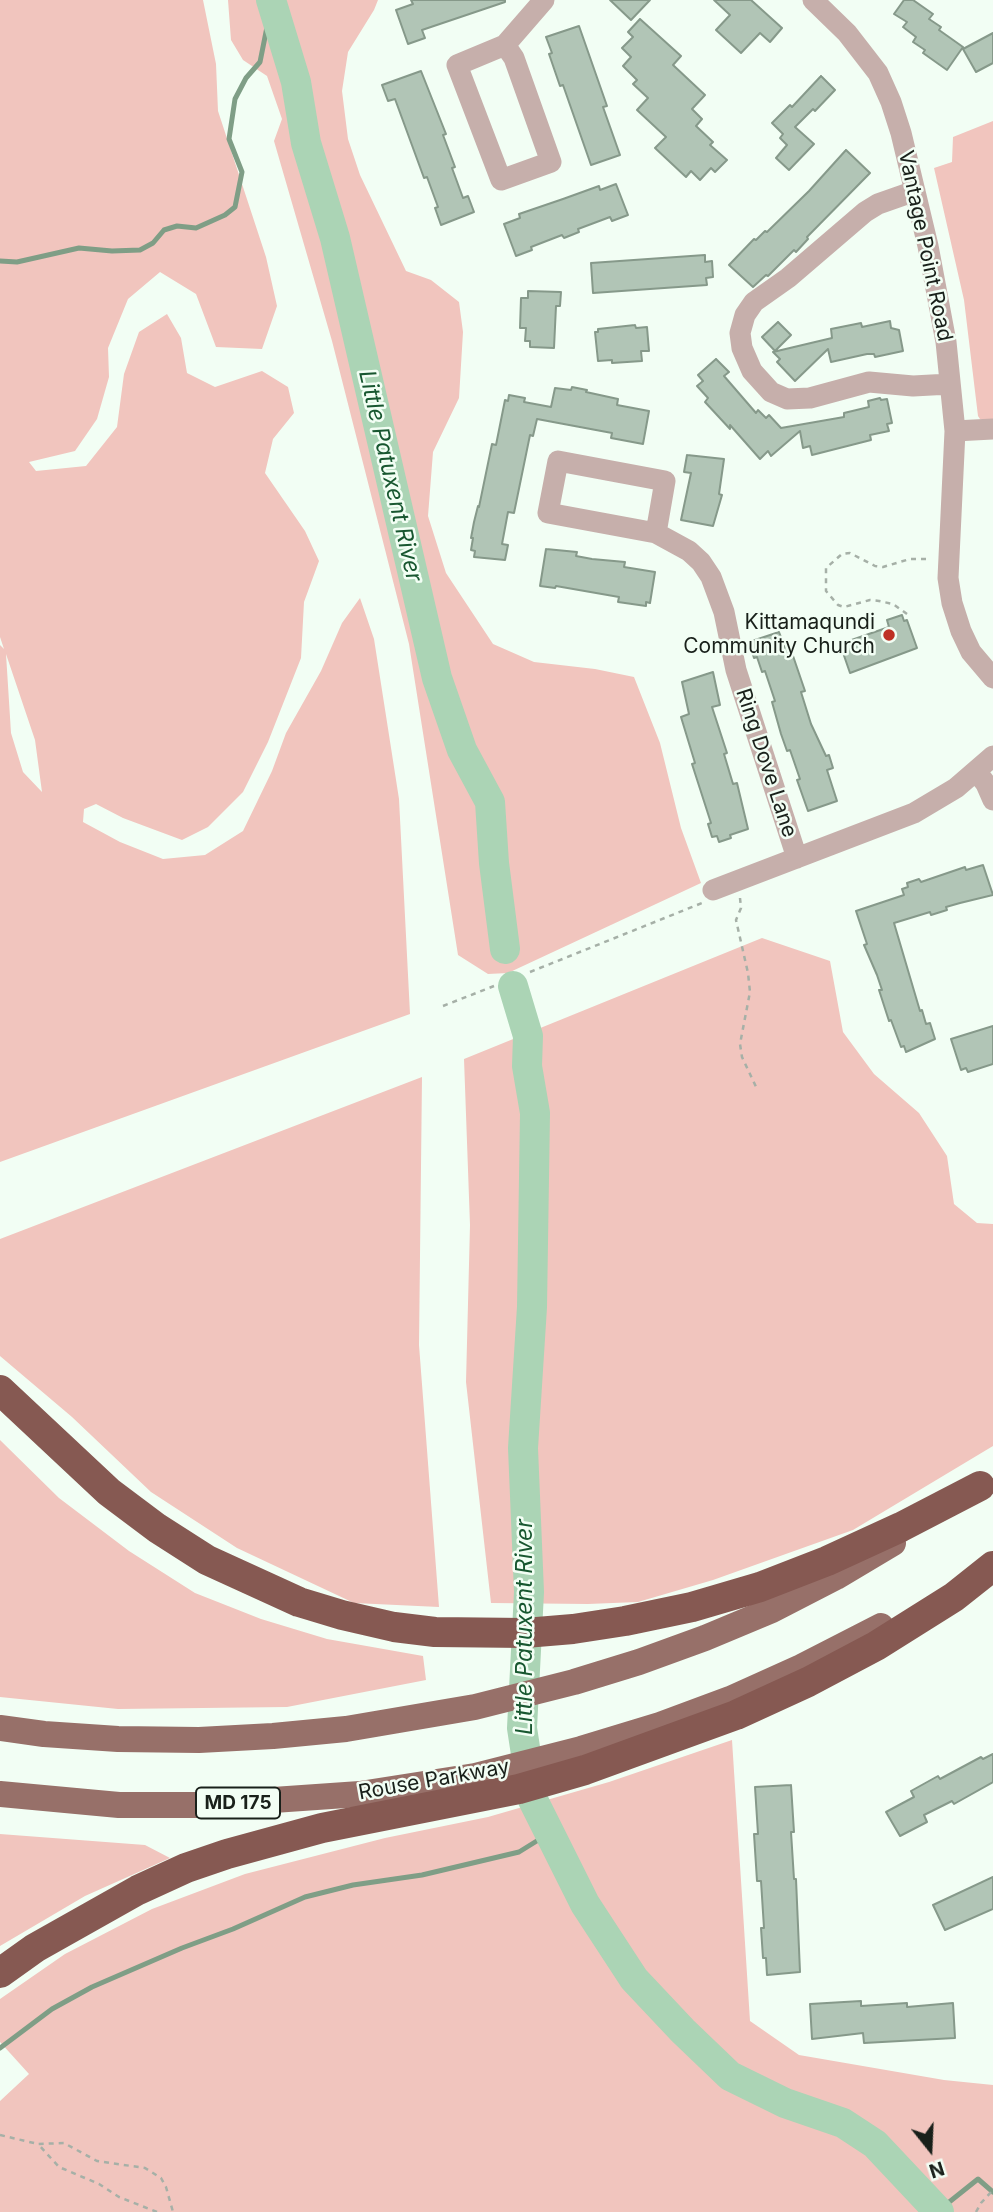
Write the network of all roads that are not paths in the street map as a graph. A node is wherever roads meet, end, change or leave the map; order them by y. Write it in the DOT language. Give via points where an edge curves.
graph roads {
  1 [pos="544,0"];
  2 [pos="813,0"];
  3 [pos="505,45"];
  4 [pos="915,191"];
  5 [pos="950,384"];
  6 [pos="993,429"];
  7 [pos="955,430"];
  8 [pos="656,533"];
  9 [pos="993,678"];
  10 [pos="993,756"];
  11 [pos="977,772"];
  12 [pos="993,800"];
  13 [pos="797,858"];
  14 [pos="713,890"];
  15 [pos="0,1390"];
  16 [pos="986,1481"];
  17 [pos="993,1564"];
  18 [pos="0,1728"];
  19 [pos="583,1759"];
  20 [pos="477,1787"];
  21 [pos="0,1794"];
  22 [pos="0,1973"];
  1 -- 3 [label="street"];
  2 -- 4 [label="street, Vantage Point Road" via="878,73 901,133"];
  3 -- 3 [label="street" via="457,65 501,180 551,162 514,58"];
  4 -- 5 [label="street, Vantage Point Road" via="939,296"];
  4 -- 5 [label="street" via="865,212 754,302 740,333 752,371 771,391 787,399 810,398 869,382"];
  5 -- 7 [label="street, Vantage Point Road"];
  6 -- 7 [label="street"];
  7 -- 9 [label="street, Vantage Point Road" via="948,578 961,631 971,652"];
  8 -- 8 [label="street, Ring Dove Lane" via="548,513 558,461 665,481"];
  8 -- 13 [label="street, Ring Dove Lane" via="701,562 718,592 736,670"];
  10 -- 11 [label="street"];
  11 -- 12 [label="street"];
  11 -- 13 [label="street" via="914,813"];
  13 -- 14 [label="street"];
  15 -- 16 [label="highway" via="109,1492 207,1560 287,1597 342,1615 421,1630 479,1634 573,1629 692,1607 827,1561"];
  16 -- 18 [label="main road" via="913,1532 772,1610 575,1682 475,1707 346,1729 224,1739 118,1739"];
  17 -- 19 [label="main road" via="869,1634 730,1699"];
  17 -- 19 [label="highway" via="954,1597 808,1682 736,1715"];
  19 -- 20 [label="highway"];
  20 -- 21 [label="main road, Rouse Parkway / MD 175" via="201,1805 120,1805"];
  20 -- 22 [label="highway" via="196,1865 92,1914"];
}
